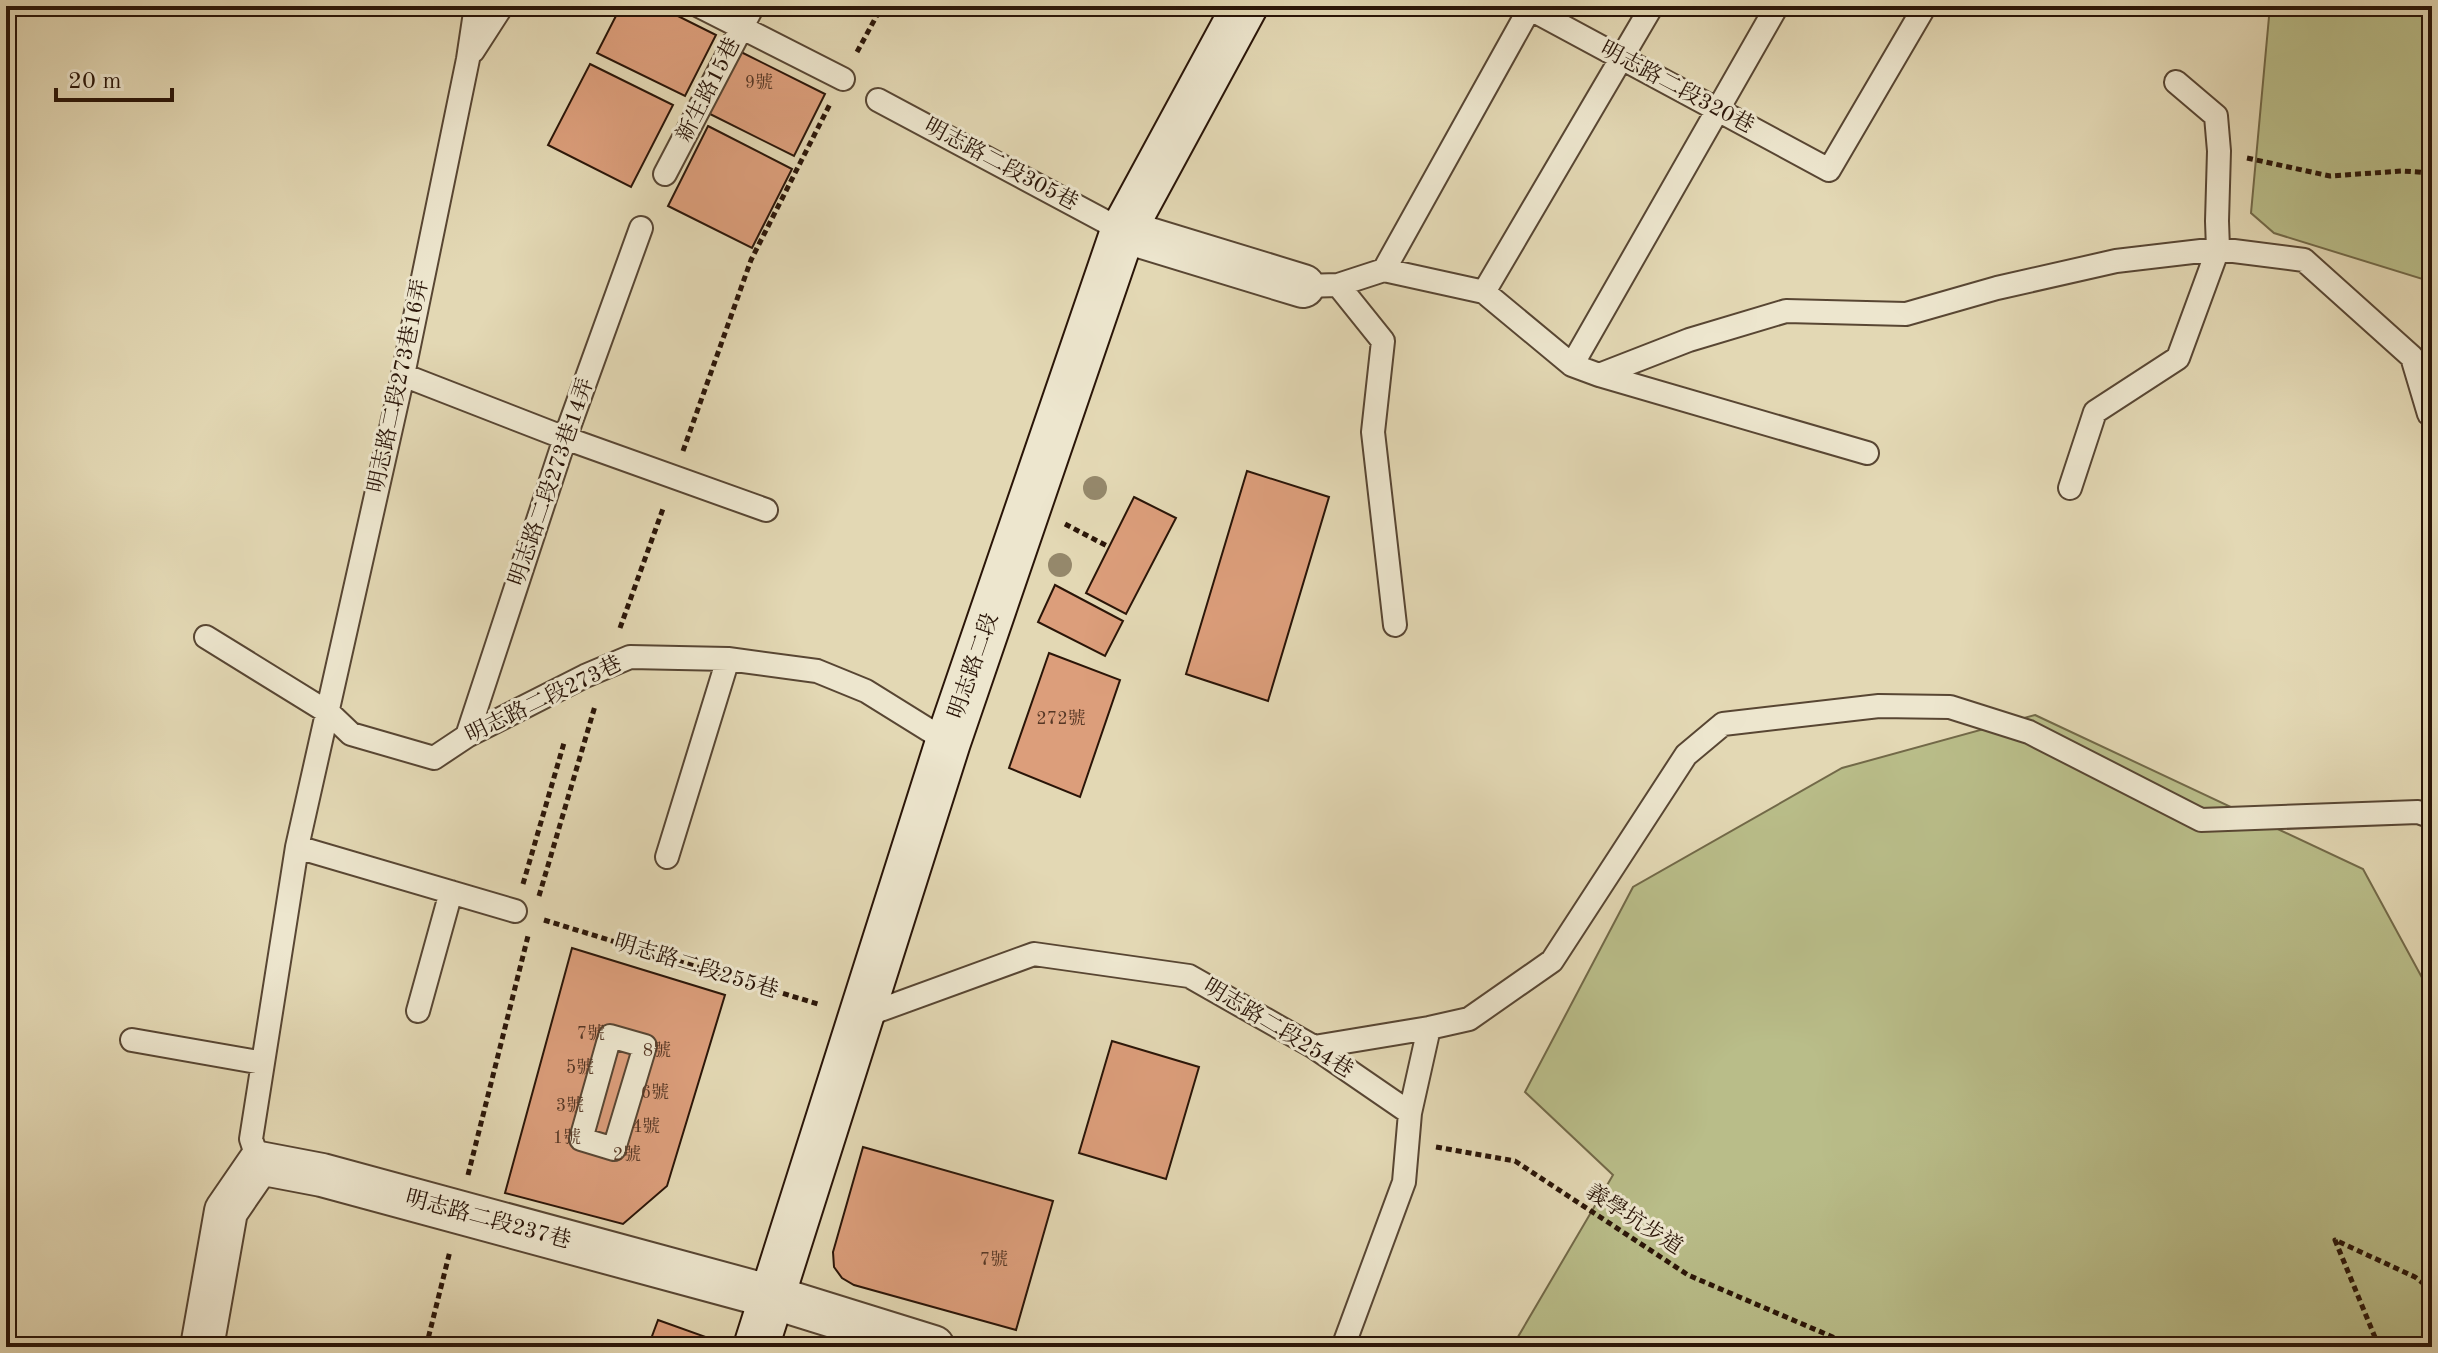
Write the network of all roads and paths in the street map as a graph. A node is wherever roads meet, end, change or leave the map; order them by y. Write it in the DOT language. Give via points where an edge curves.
graph roads {
  1 [pos="476,6"];
  2 [pos="502,6"];
  3 [pos="699,6"];
  4 [pos="753,6"];
  5 [pos="882,6"];
  6 [pos="1245,6"];
  7 [pos="1652,6"];
  8 [pos="1777,6"];
  9 [pos="1925,6"];
  10 [pos="1528,7"];
  11 [pos="741,27"];
  12 [pos="1622,58"];
  13 [pos="468,59"];
  14 [pos="843,79"];
  15 [pos="2176,82"];
  16 [pos="878,100"];
  17 [pos="1718,110"];
  18 [pos="2245,157"];
  19 [pos="2432,173"];
  20 [pos="665,174"];
  21 [pos="641,228"];
  22 [pos="1123,231"];
  23 [pos="2218,249"];
  24 [pos="1384,270"];
  25 [pos="1320,286"];
  26 [pos="1484,292"];
  27 [pos="1572,365"];
  28 [pos="403,375"];
  29 [pos="1599,375"];
  30 [pos="2432,416"];
  31 [pos="565,438"];
  32 [pos="1867,453"];
  33 [pos="674,477"];
  34 [pos="2070,488"];
  35 [pos="766,510"];
  36 [pos="1395,625"];
  37 [pos="206,637"];
  38 [pos="728,659"];
  39 [pos="606,667"];
  40 [pos="329,713"];
  41 [pos="467,736"];
  42 [pos="948,742"];
  43 [pos="564,743"];
  44 [pos="2432,817"];
  45 [pos="297,847"];
  46 [pos="667,857"];
  47 [pos="451,892"];
  48 [pos="537,902"];
  49 [pos="524,914"];
  50 [pos="529,931"];
  51 [pos="418,1011"];
  52 [pos="860,1017"];
  53 [pos="1429,1028"];
  54 [pos="132,1040"];
  55 [pos="1314,1047"];
  56 [pos="263,1063"];
  57 [pos="1410,1113"];
  58 [pos="598,1145"];
  59 [pos="259,1163"];
  60 [pos="459,1212"];
  61 [pos="2432,1290"];
  62 [pos="772,1297"];
  63 [pos="202,1347"];
  64 [pos="426,1347"];
  65 [pos="756,1347"];
  66 [pos="933,1347"];
  67 [pos="1343,1347"];
  68 [pos="1856,1347"];
  69 [pos="2379,1347"];
  1 -- 13 [label="lane, 明志路二段273巷16弄"];
  2 -- 13 [label="lane"];
  3 -- 11 [label="lane"];
  4 -- 11 [label="lane, 新生路15巷"];
  5 -- 14 [label="path"];
  6 -- 22 [label="main road, 明志路二段"];
  7 -- 12 [label="lane"];
  8 -- 17 [label="lane"];
  9 -- 17 [label="lane, 明志路二段320巷" via="1829,170"];
  10 -- 12 [label="lane, 明志路二段320巷"];
  10 -- 24 [label="lane"];
  11 -- 14 [label="lane"];
  11 -- 20 [label="lane, 新生路15巷"];
  12 -- 17 [label="lane, 明志路二段320巷"];
  12 -- 26 [label="lane"];
  13 -- 28 [label="lane, 明志路二段273巷16弄"];
  14 -- 33 [label="path" via="751,260"];
  15 -- 23 [label="lane" via="2216,116"];
  16 -- 22 [label="lane, 明志路二段305巷"];
  17 -- 27 [label="lane"];
  18 -- 19 [label="path" via="2330,176"];
  21 -- 31 [label="lane, 明志路二段273巷14弄"];
  22 -- 25 [label="street"];
  22 -- 42 [label="main road, 明志路二段"];
  23 -- 29 [label="lane" via="2116,261 1906,314 1786,311"];
  23 -- 30 [label="lane" via="2304,260 2412,357"];
  23 -- 34 [label="lane" via="2178,358 2095,412"];
  24 -- 25 [label="lane"];
  24 -- 26 [label="lane"];
  25 -- 36 [label="lane" via="1383,341 1373,432"];
  26 -- 27 [label="lane"];
  27 -- 29 [label="lane"];
  28 -- 31 [label="lane"];
  28 -- 40 [label="lane, 明志路二段273巷16弄"];
  29 -- 32 [label="lane"];
  31 -- 33 [label="lane"];
  31 -- 41 [label="lane, 明志路二段273巷14弄"];
  33 -- 35 [label="lane"];
  33 -- 39 [label="path"];
  37 -- 40 [label="lane, 明志路二段273巷"];
  38 -- 39 [label="lane, 明志路二段273巷" via="630,657"];
  38 -- 42 [label="lane, 明志路二段273巷" via="817,671 866,691"];
  38 -- 46 [label="lane"];
  39 -- 41 [label="lane, 明志路二段273巷"];
  39 -- 48 [label="path"];
  40 -- 41 [label="lane, 明志路二段273巷" via="351,734 434,758"];
  40 -- 45 [label="lane, 明志路二段273巷16弄"];
  42 -- 52 [label="main road, 明志路二段"];
  43 -- 49 [label="path"];
  44 -- 53 [label="lane" via="2418,812 2201,820 2029,732 1950,707 1879,706 1723,724 1686,755 1552,961 1469,1019"];
  45 -- 47 [label="lane"];
  45 -- 56 [label="lane, 明志路二段273巷16弄"];
  47 -- 49 [label="lane"];
  47 -- 51 [label="lane"];
  49 -- 52 [label="path, 明志路二段255巷"];
  50 -- 60 [label="path"];
  52 -- 55 [label="lane, 明志路二段254巷" via="1034,954 1189,976"];
  52 -- 62 [label="main road, 明志路二段"];
  53 -- 55 [label="lane"];
  53 -- 57 [label="lane"];
  54 -- 56 [label="lane"];
  55 -- 57 [label="lane, 明志路二段254巷"];
  56 -- 59 [label="lane, 明志路二段273巷16弄" via="251,1139"];
  57 -- 67 [label="lane" via="1404,1182"];
  57 -- 68 [label="path, 義學坑步道" via="1430,1146 1515,1161 1688,1275"];
  58 -- 58 [label="lane" via="581,1139 610,1036 645,1046 614,1149"];
  59 -- 60 [label="street, 明志路二段237巷"];
  59 -- 63 [label="street" via="226,1211"];
  60 -- 62 [label="street, 明志路二段237巷"];
  60 -- 64 [label="path"];
  61 -- 69 [label="path" via="2335,1240"];
  62 -- 65 [label="main road, 明志路二段"];
  62 -- 66 [label="street, 明志路二段237巷"];
}
